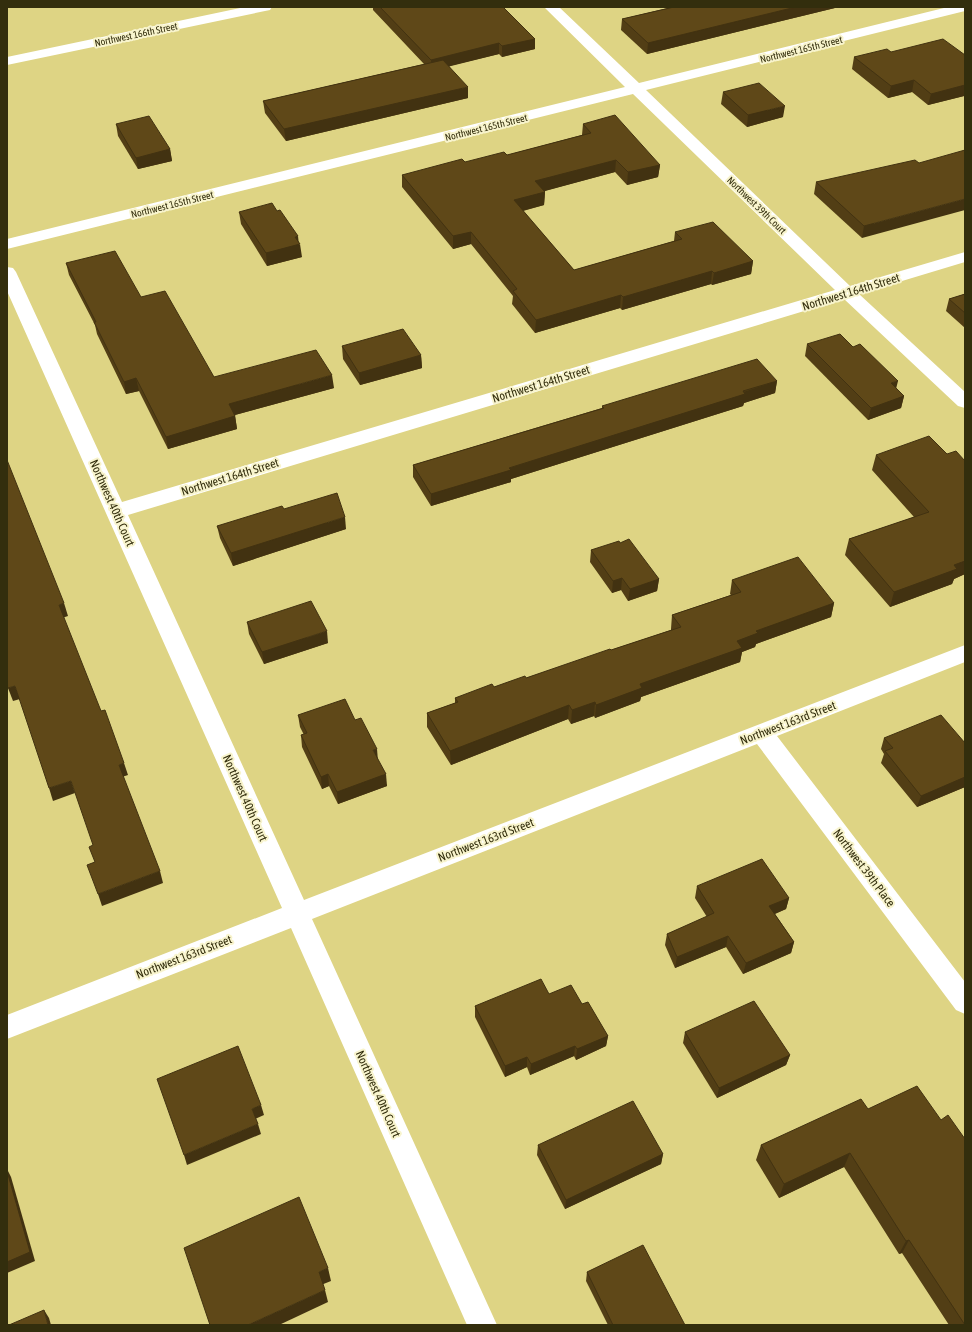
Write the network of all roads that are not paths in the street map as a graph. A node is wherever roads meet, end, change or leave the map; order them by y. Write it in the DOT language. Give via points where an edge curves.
graph roads {
  1 [pos="264,7"];
  2 [pos="551,7"];
  3 [pos="959,11"];
  4 [pos="7,61"];
  5 [pos="637,90"];
  6 [pos="7,244"];
  7 [pos="965,257"];
  8 [pos="7,272"];
  9 [pos="848,293"];
  10 [pos="965,402"];
  11 [pos="116,510"];
  12 [pos="965,653"];
  13 [pos="762,733"];
  14 [pos="297,913"];
  15 [pos="965,1002"];
  16 [pos="7,1026"];
  17 [pos="482,1325"];
  1 -- 4 [label="street, Northwest 166th Street"];
  2 -- 5 [label="street, Northwest 39th Court"];
  3 -- 5 [label="street, Northwest 165th Street"];
  5 -- 6 [label="street, Northwest 165th Street"];
  5 -- 9 [label="street, Northwest 39th Court"];
  7 -- 9 [label="street, Northwest 164th Street"];
  8 -- 11 [label="street, Northwest 40th Court"];
  9 -- 10 [label="street, Northwest 39th Court"];
  9 -- 11 [label="street, Northwest 164th Street"];
  11 -- 14 [label="street, Northwest 40th Court"];
  12 -- 13 [label="street, Northwest 163rd Street"];
  13 -- 14 [label="street, Northwest 163rd Street"];
  13 -- 15 [label="street, Northwest 39th Place"];
  14 -- 16 [label="street, Northwest 163rd Street"];
  14 -- 17 [label="street, Northwest 40th Court"];
}
